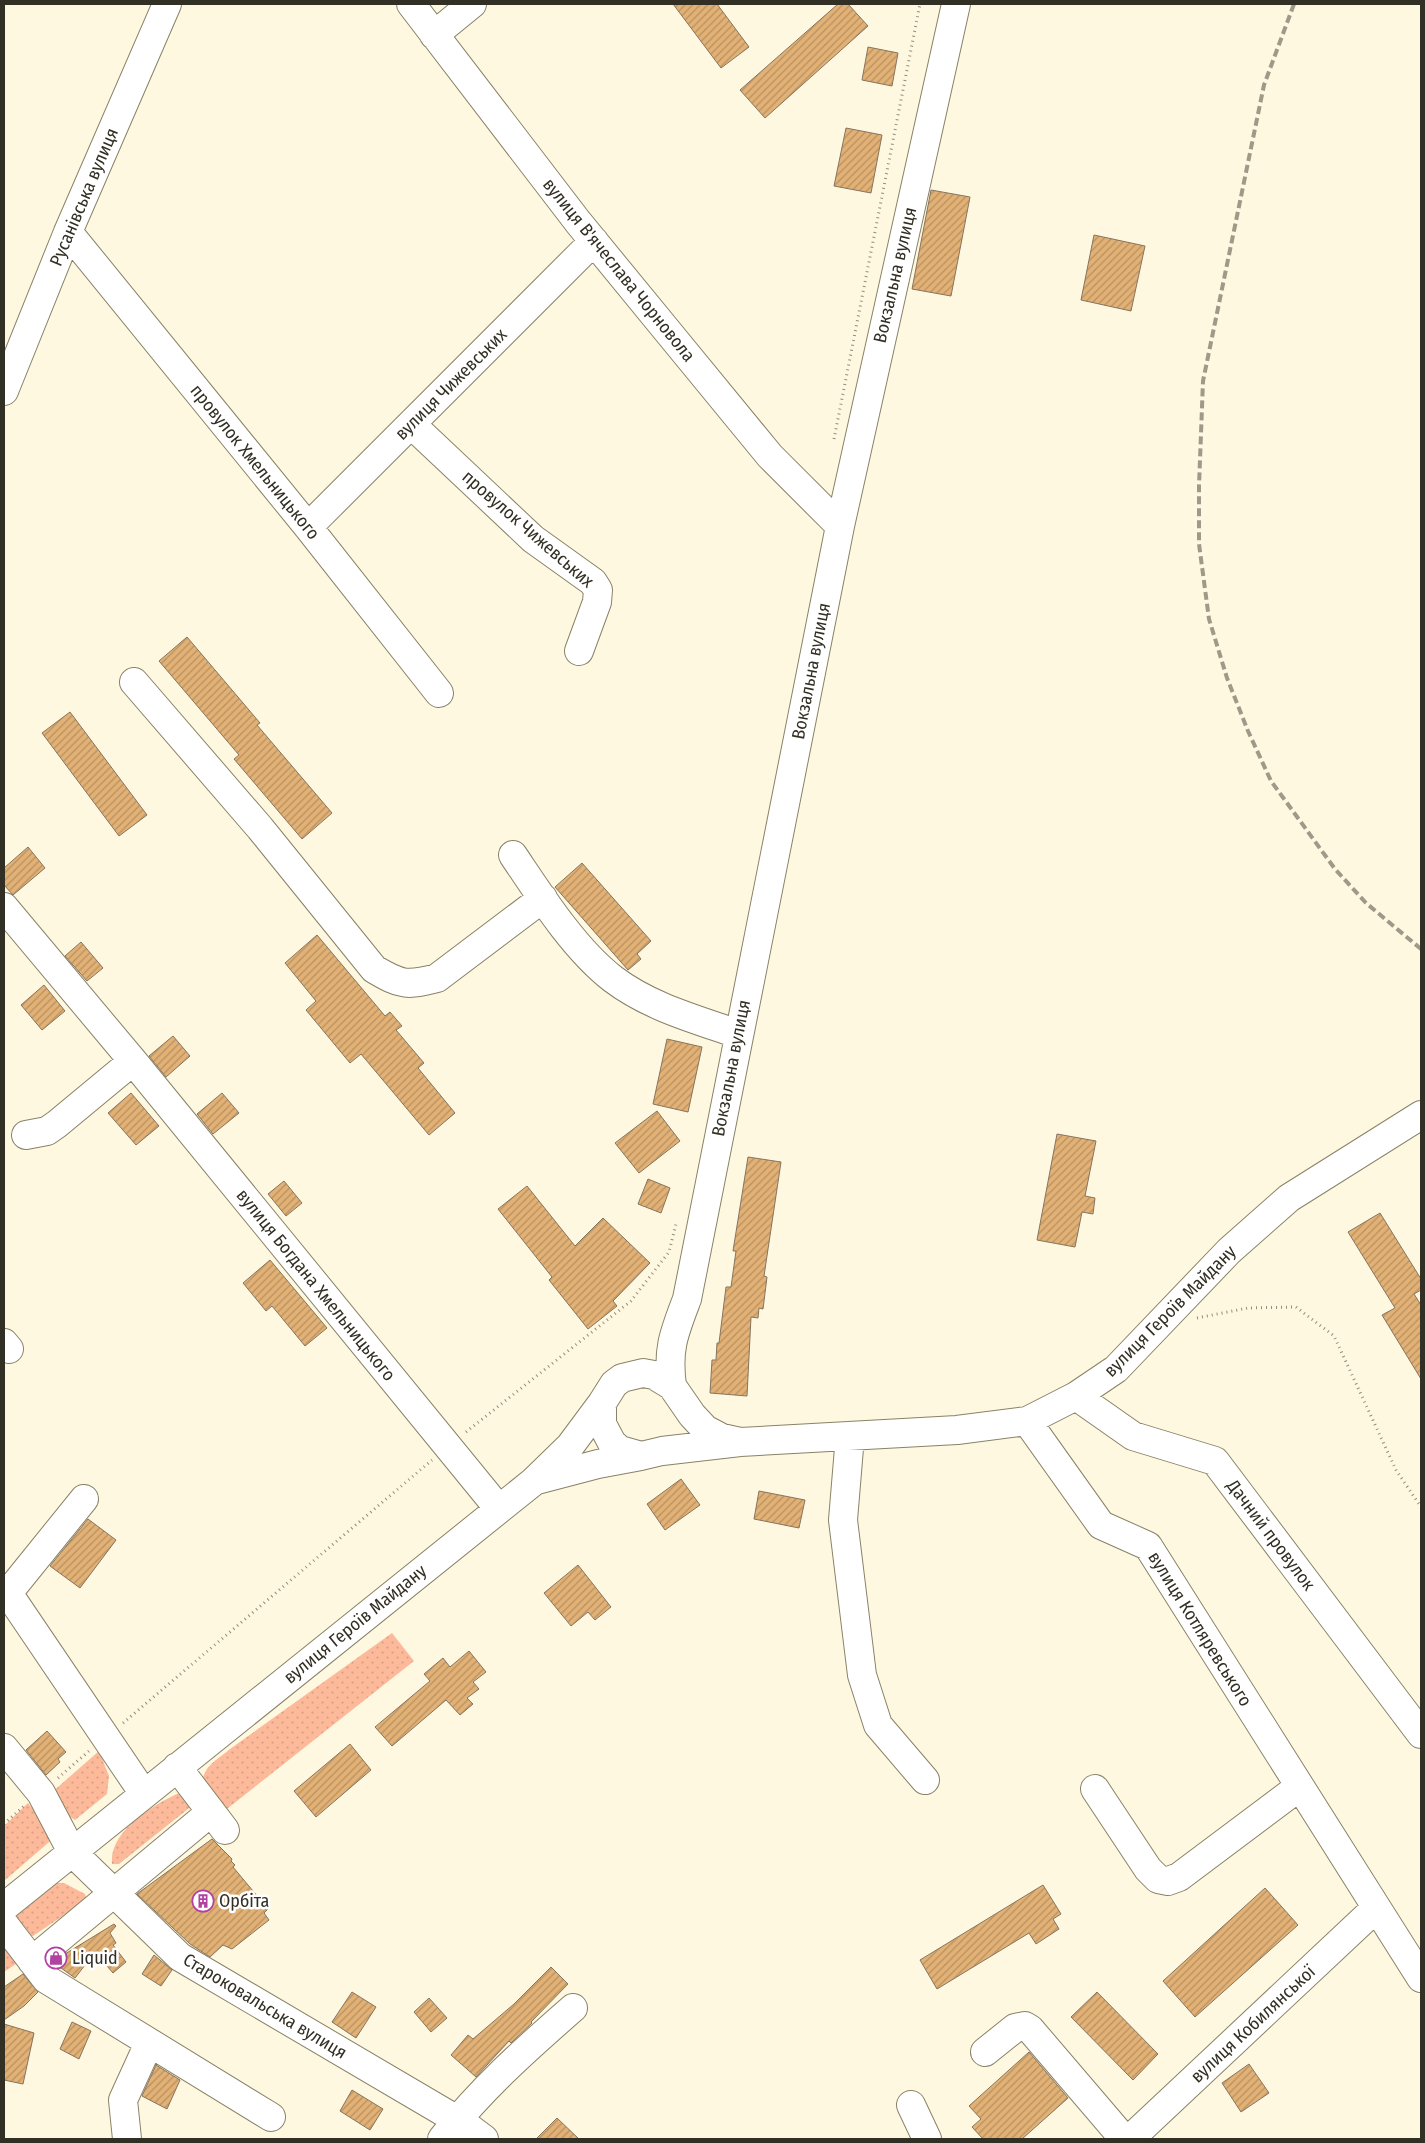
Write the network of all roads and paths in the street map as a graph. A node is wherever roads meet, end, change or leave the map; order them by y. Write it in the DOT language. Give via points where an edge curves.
graph roads {
  1 [pos="168,4"];
  2 [pos="411,4"];
  3 [pos="472,4"];
  4 [pos="920,4"];
  5 [pos="956,4"];
  6 [pos="434,35"];
  7 [pos="68,232"];
  8 [pos="594,241"];
  9 [pos="4,391"];
  10 [pos="411,424"];
  11 [pos="832,448"];
  12 [pos="840,526"];
  13 [pos="308,527"];
  14 [pos="579,651"];
  15 [pos="134,682"];
  16 [pos="439,693"];
  17 [pos="512,855"];
  18 [pos="543,898"];
  19 [pos="4,908"];
  20 [pos="738,1034"];
  21 [pos="133,1062"];
  22 [pos="1421,1115"];
  23 [pos="26,1135"];
  24 [pos="679,1217"];
  25 [pos="1191,1319"];
  26 [pos="672,1338"];
  27 [pos="632,1374"];
  28 [pos="675,1390"];
  29 [pos="1076,1396"];
  30 [pos="602,1403"];
  31 [pos="1027,1420"];
  32 [pos="850,1436"];
  33 [pos="740,1442"];
  34 [pos="448,1446"];
  35 [pos="651,1454"];
  36 [pos="533,1482"];
  37 [pos="84,1499"];
  38 [pos="1421,1507"];
  39 [pos="499,1509"];
  40 [pos="1421,1734"];
  41 [pos="106,1738"];
  42 [pos="4,1748"];
  43 [pos="177,1767"];
  44 [pos="925,1780"];
  45 [pos="1300,1787"];
  46 [pos="1095,1790"];
  47 [pos="41,1793"];
  48 [pos="144,1794"];
  49 [pos="72,1852"];
  50 [pos="115,1894"];
  51 [pos="4,1907"];
  52 [pos="1376,1908"];
  53 [pos="4,1924"];
  54 [pos="32,1961"];
  55 [pos="1421,1978"];
  56 [pos="572,2008"];
  57 [pos="149,2043"];
  58 [pos="985,2052"];
  59 [pos="911,2105"];
  60 [pos="271,2117"];
  61 [pos="450,2130"];
  62 [pos="127,2139"];
  63 [pos="484,2139"];
  64 [pos="927,2139"];
  65 [pos="1124,2139"];
  66 [pos="1130,2139"];
  1 -- 7 [label="street, Русанівська вулиця"];
  2 -- 6 [label="street, вулиця В'ячеслава Чорновола"];
  3 -- 6 [label="street"];
  4 -- 11 [label="path"];
  5 -- 12 [label="street, Вокзальна вулиця"];
  6 -- 8 [label="street, вулиця В'ячеслава Чорновола"];
  7 -- 9 [label="street, Русанівська вулиця"];
  7 -- 13 [label="street, провулок Хмельницького"];
  8 -- 10 [label="street, вулиця Чижевських"];
  8 -- 12 [label="street, вулиця В'ячеслава Чорновола" via="770,456"];
  10 -- 13 [label="street, вулиця Чижевських"];
  10 -- 14 [label="street, провулок Чижевських" via="533,539 593,582 598,590 597,602"];
  12 -- 20 [label="street, Вокзальна вулиця"];
  13 -- 16 [label="street, провулок Хмельницького"];
  15 -- 18 [label="street" via="260,828 374,969 396,982 417,983 437,978"];
  17 -- 18 [label="street"];
  18 -- 20 [label="street" via="576,942 612,978 640,996 681,1015"];
  19 -- 21 [label="street, вулиця Богдана Хмельницького"];
  20 -- 26 [label="street, Вокзальна вулиця" via="687,1299"];
  21 -- 23 [label="street" via="47,1131"];
  21 -- 34 [label="street, вулиця Богдана Хмельницького"];
  22 -- 29 [label="street, вулиця Героїв Майдану" via="1289,1198 1229,1251 1116,1369"];
  24 -- 34 [label="path" via="668,1252 631,1301"];
  25 -- 38 [label="path" via="1248,1308 1296,1307 1334,1336 1396,1470"];
  26 -- 27 [label="street, Вокзальна вулиця" via="657,1356"];
  26 -- 28 [label="street, Вокзальна вулиця" via="669,1358"];
  27 -- 28 [label="street, вулиця Героїв Майдану" via="654,1375"];
  27 -- 30 [label="street, вулиця Героїв Майдану" via="614,1384"];
  28 -- 33 [label="street, вулиця Героїв Майдану" via="705,1429 722,1438"];
  28 -- 35 [label="street" via="682,1405 682,1426 677,1436"];
  29 -- 31 [label="street, вулиця Героїв Майдану"];
  29 -- 40 [label="street, Дачний провулок" via="1133,1436 1216,1461"];
  30 -- 35 [label="street, вулиця Героїв Майдану" via="602,1424 612,1443 626,1452"];
  30 -- 36 [label="street, вулиця Героїв Майдану" via="570,1446"];
  31 -- 32 [label="street, вулиця Героїв Майдану" via="957,1430"];
  31 -- 45 [label="street, вулиця Котляревського" via="1101,1525 1148,1546"];
  32 -- 33 [label="street, вулиця Героїв Майдану"];
  32 -- 44 [label="street" via="843,1520 862,1675 878,1725"];
  33 -- 35 [label="street, вулиця Героїв Майдану"];
  34 -- 39 [label="street, вулиця Богдана Хмельницького"];
  34 -- 41 [label="path"];
  35 -- 36 [label="street, вулиця Героїв Майдану" via="598,1464"];
  36 -- 39 [label="street, вулиця Героїв Майдану"];
  37 -- 41 [label="street" via="8,1593"];
  39 -- 43 [label="street, вулиця Героїв Майдану"];
  41 -- 47 [label="path"];
  41 -- 48 [label="street"];
  42 -- 47 [label="street, Староковальська вулиця"];
  43 -- 48 [label="street, вулиця Героїв Майдану"];
  43 -- 50 [label="street" via="218,1821"];
  45 -- 46 [label="street" via="1179,1878 1168,1881 1158,1880 1148,1869"];
  45 -- 52 [label="street, вулиця Котляревського"];
  47 -- 49 [label="street, Староковальська вулиця"];
  48 -- 49 [label="street, вулиця Героїв Майдану"];
  49 -- 50 [label="street, Староковальська вулиця"];
  49 -- 51 [label="street, вулиця Героїв Майдану"];
  50 -- 54 [label="street"];
  50 -- 61 [label="street, Староковальська вулиця" via="180,1957"];
  52 -- 55 [label="street, вулиця Котляревського"];
  52 -- 66 [label="street, вулиця Кобилянської"];
  53 -- 54 [label="street"];
  54 -- 57 [label="street" via="46,1979"];
  56 -- 61 [label="street" via="508,2064"];
  57 -- 60 [label="street"];
  57 -- 62 [label="street" via="123,2100"];
  58 -- 65 [label="street" via="1015,2028 1025,2026"];
  59 -- 64 [label="street"];
  61 -- 63 [label="street, Староковальська вулиця"];
}
